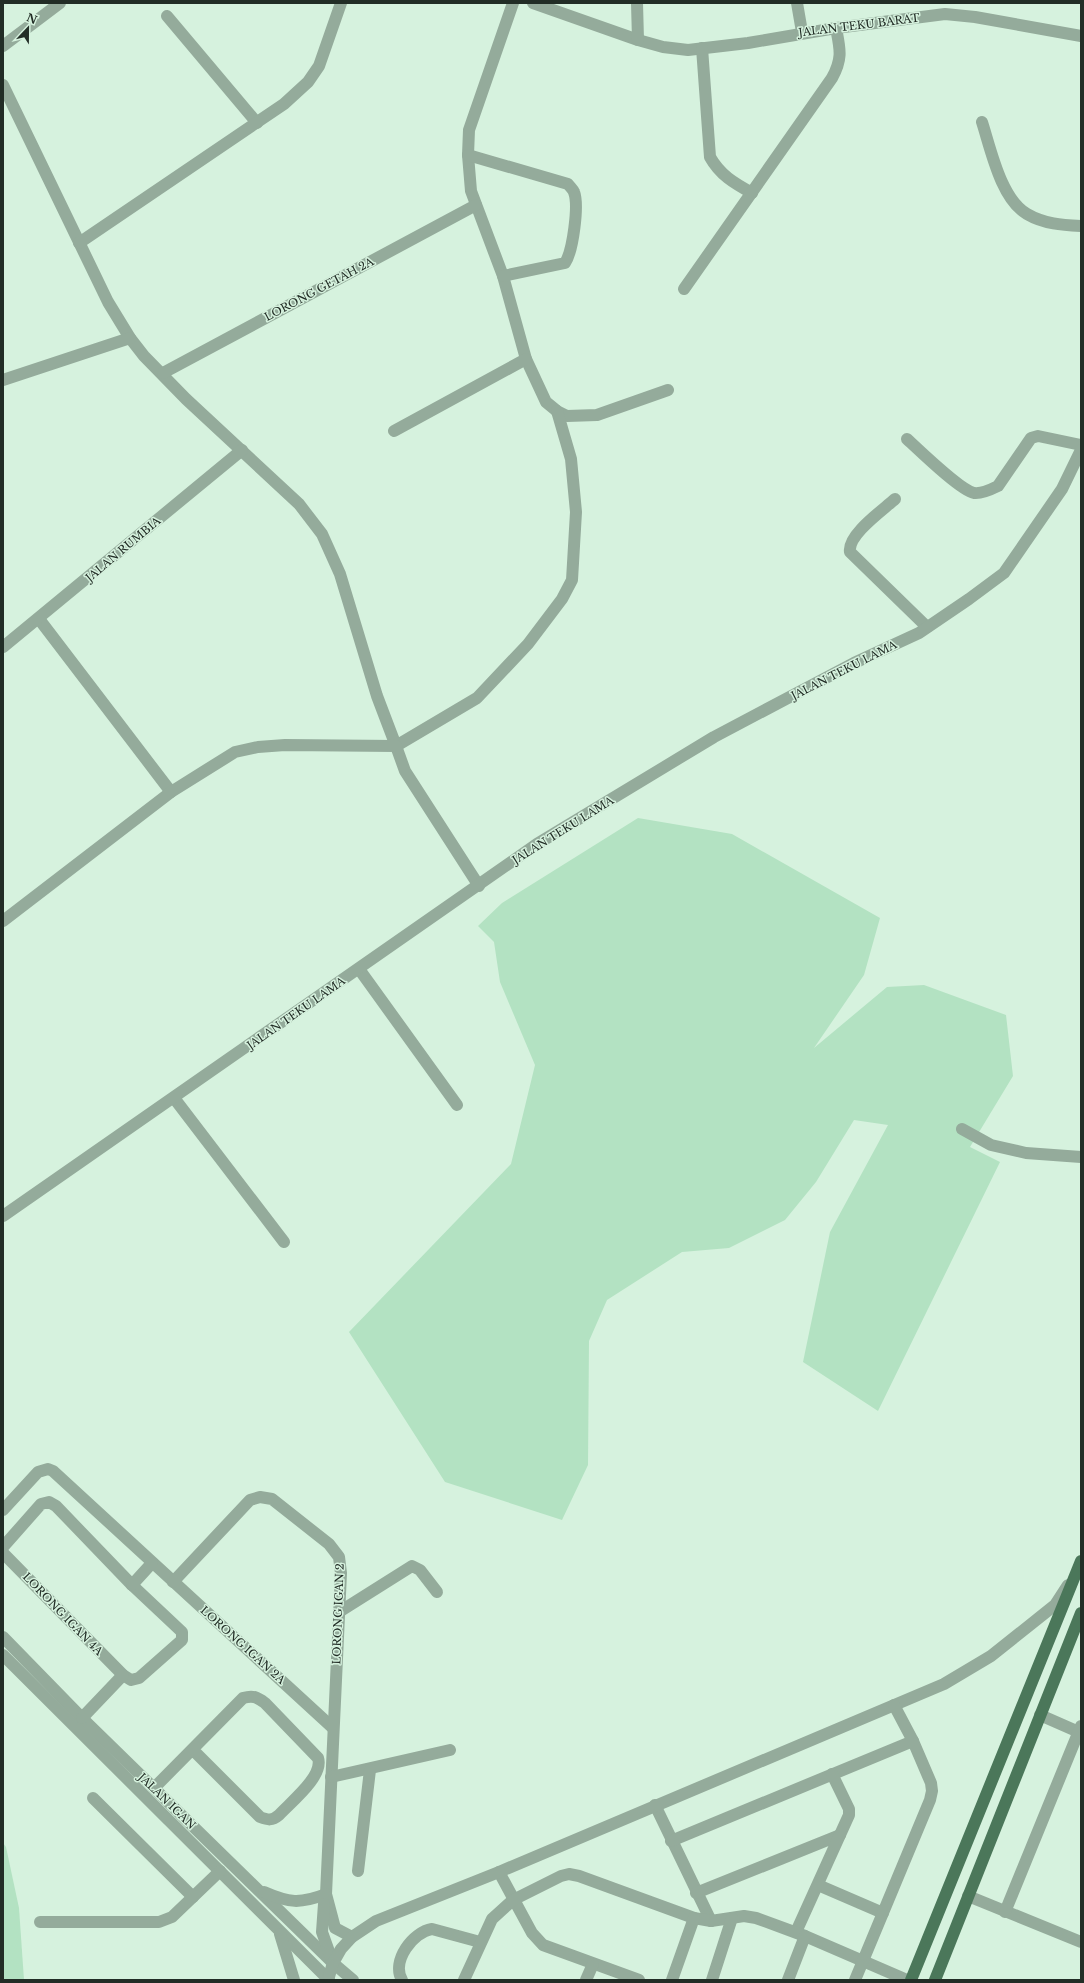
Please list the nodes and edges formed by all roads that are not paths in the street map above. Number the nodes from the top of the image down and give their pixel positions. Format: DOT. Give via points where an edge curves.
graph roads {
  1 [pos="60,3"];
  2 [pos="341,3"];
  3 [pos="513,3"];
  4 [pos="534,3"];
  5 [pos="637,3"];
  6 [pos="797,3"];
  7 [pos="946,8"];
  8 [pos="167,16"];
  9 [pos="836,28"];
  10 [pos="802,32"];
  11 [pos="1081,36"];
  12 [pos="638,40"];
  13 [pos="3,46"];
  14 [pos="702,48"];
  15 [pos="3,85"];
  16 [pos="982,122"];
  17 [pos="257,124"];
  18 [pos="468,155"];
  19 [pos="752,193"];
  20 [pos="476,205"];
  21 [pos="1081,226"];
  22 [pos="78,243"];
  23 [pos="503,276"];
  24 [pos="684,289"];
  25 [pos="130,338"];
  26 [pos="526,359"];
  27 [pos="163,373"];
  28 [pos="3,380"];
  29 [pos="668,390"];
  30 [pos="557,411"];
  31 [pos="394,431"];
  32 [pos="907,439"];
  33 [pos="1081,445"];
  34 [pos="242,450"];
  35 [pos="1081,450"];
  36 [pos="895,499"];
  37 [pos="39,619"];
  38 [pos="927,627"];
  39 [pos="3,647"];
  40 [pos="396,746"];
  41 [pos="172,792"];
  42 [pos="479,886"];
  43 [pos="3,921"];
  44 [pos="359,969"];
  45 [pos="174,1098"];
  46 [pos="456,1105"];
  47 [pos="962,1129"];
  48 [pos="1081,1157"];
  49 [pos="3,1216"];
  50 [pos="284,1242"];
  51 [pos="3,1510"];
  52 [pos="3,1547"];
  53 [pos="3,1552"];
  54 [pos="152,1562"];
  55 [pos="1080,1565"];
  56 [pos="173,1582"];
  57 [pos="132,1585"];
  58 [pos="438,1592"];
  59 [pos="339,1612"];
  60 [pos="1081,1613"];
  61 [pos="3,1637"];
  62 [pos="3,1655"];
  63 [pos="123,1674"];
  64 [pos="894,1705"];
  65 [pos="1040,1715"];
  66 [pos="82,1718"];
  67 [pos="334,1728"];
  68 [pos="1080,1730"];
  69 [pos="913,1741"];
  70 [pos="193,1750"];
  71 [pos="450,1750"];
  72 [pos="370,1770"];
  73 [pos="832,1774"];
  74 [pos="331,1777"];
  75 [pos="154,1788"];
  76 [pos="93,1798"];
  77 [pos="655,1805"];
  78 [pos="840,1835"];
  79 [pos="671,1841"];
  80 [pos="220,1871"];
  81 [pos="358,1871"];
  82 [pos="499,1872"];
  83 [pos="818,1884"];
  84 [pos="258,1890"];
  85 [pos="696,1893"];
  86 [pos="326,1894"];
  87 [pos="968,1896"];
  88 [pos="193,1897"];
  89 [pos="513,1900"];
  90 [pos="1005,1912"];
  91 [pos="883,1913"];
  92 [pos="694,1918"];
  93 [pos="732,1918"];
  94 [pos="711,1921"];
  95 [pos="40,1922"];
  96 [pos="276,1927"];
  97 [pos="800,1934"];
  98 [pos="352,1937"];
  99 [pos="480,1942"];
  100 [pos="1081,1942"];
  101 [pos="862,1960"];
  102 [pos="333,1963"];
  103 [pos="593,1964"];
  104 [pos="294,1980"];
  105 [pos="328,1980"];
  106 [pos="353,1980"];
  107 [pos="402,1980"];
  108 [pos="464,1980"];
  109 [pos="586,1980"];
  110 [pos="639,1980"];
  111 [pos="672,1980"];
  112 [pos="712,1980"];
  113 [pos="788,1980"];
  114 [pos="855,1980"];
  115 [pos="907,1980"];
  116 [pos="911,1980"];
  117 [pos="936,1980"];
  1 -- 13 [label="street"];
  2 -- 17 [label="street" via="319,66 308,82"];
  3 -- 18 [label="street" via="469,130"];
  4 -- 12 [label="street, JALAN TEKU BARAT"];
  5 -- 12 [label="street"];
  6 -- 10 [label="street"];
  7 -- 9 [label="street, JALAN TEKU BARAT"];
  7 -- 11 [label="street, JALAN TEKU BARAT" via="975,17"];
  8 -- 17 [label="street"];
  9 -- 10 [label="street, JALAN TEKU BARAT"];
  9 -- 19 [label="street" via="841,50 838,66"];
  10 -- 14 [label="street, JALAN TEKU BARAT" via="748,43"];
  12 -- 14 [label="street, JALAN TEKU BARAT" via="663,47 688,50"];
  14 -- 19 [label="street" via="710,157 728,180"];
  15 -- 22 [label="street"];
  16 -- 21 [label="street" via="1000,178 1014,203 1028,215 1042,221"];
  17 -- 22 [label="street"];
  18 -- 20 [label="street" via="471,191"];
  18 -- 23 [label="street" via="568,184 574,190 573,244 565,263"];
  19 -- 24 [label="street"];
  20 -- 23 [label="street"];
  20 -- 27 [label="street, LORONG GETAH 2A"];
  22 -- 25 [label="street" via="108,302"];
  23 -- 26 [label="street"];
  25 -- 27 [label="street" via="144,356"];
  25 -- 28 [label="street"];
  26 -- 30 [label="street" via="546,402"];
  26 -- 31 [label="street"];
  27 -- 34 [label="street" via="186,399"];
  29 -- 30 [label="street" via="597,415 567,416"];
  30 -- 40 [label="street" via="571,458 576,512 572,580 562,599 528,644 477,698"];
  32 -- 33 [label="street" via="956,482 974,493 998,486 1032,438 1038,436"];
  34 -- 37 [label="street, JALAN RUMBIA"];
  34 -- 40 [label="street" via="299,504 322,534 340,574 377,696"];
  35 -- 38 [label="street, JALAN TEKU LAMA" via="1062,489 1004,573"];
  36 -- 38 [label="street" via="855,535 849,546 850,552"];
  37 -- 39 [label="street, JALAN RUMBIA"];
  37 -- 41 [label="street"];
  38 -- 42 [label="street, JALAN TEKU LAMA" via="714,737 537,844"];
  40 -- 41 [label="street" via="285,745 246,748 211,766"];
  40 -- 42 [label="street" via="405,771"];
  41 -- 43 [label="street"];
  42 -- 44 [label="street, JALAN TEKU LAMA"];
  44 -- 45 [label="street, JALAN TEKU LAMA"];
  44 -- 46 [label="street"];
  45 -- 49 [label="street, JALAN TEKU LAMA"];
  45 -- 50 [label="street"];
  47 -- 48 [label="street" via="992,1145 1026,1153"];
  51 -- 54 [label="street, LORONG IGAN 2A" via="38,1472 48,1469 58,1475"];
  52 -- 57 [label="street" via="41,1504 49,1502 56,1506"];
  53 -- 63 [label="street, LORONG IGAN 4A"];
  54 -- 56 [label="street, LORONG IGAN 2A"];
  54 -- 57 [label="street"];
  55 -- 64 [label="street" via="1055,1605 991,1656 944,1684"];
  55 -- 116 [label="main road"];
  56 -- 59 [label="street, LORONG IGAN 2" via="250,1500 260,1497 272,1499 329,1544 339,1557"];
  56 -- 67 [label="street, LORONG IGAN 2A"];
  57 -- 63 [label="street" via="182,1632 182,1640 139,1678 131,1680"];
  58 -- 59 [label="street" via="420,1570 412,1566"];
  59 -- 67 [label="street, LORONG IGAN 2"];
  60 -- 65 [label="main road"];
  61 -- 66 [label="street, JALAN IGAN"];
  62 -- 80 [label="street, JALAN IGAN"];
  63 -- 66 [label="street"];
  64 -- 69 [label="street"];
  64 -- 77 [label="street"];
  65 -- 68 [label="street"];
  65 -- 87 [label="main road"];
  66 -- 75 [label="street, JALAN IGAN"];
  67 -- 74 [label="street, LORONG IGAN 2"];
  68 -- 90 [label="street"];
  69 -- 73 [label="street"];
  69 -- 91 [label="street" via="932,1791"];
  70 -- 70 [label="street" via="243,1698 256,1697 318,1758 319,1768 315,1777 279,1815 274,1820 268,1820 260,1817"];
  70 -- 75 [label="street"];
  71 -- 72 [label="street"];
  72 -- 74 [label="street"];
  72 -- 81 [label="street"];
  73 -- 78 [label="street" via="849,1809"];
  73 -- 79 [label="street"];
  74 -- 86 [label="street, LORONG IGAN 2"];
  75 -- 84 [label="street, JALAN IGAN"];
  76 -- 88 [label="street"];
  77 -- 79 [label="street"];
  77 -- 82 [label="street"];
  78 -- 83 [label="street"];
  78 -- 85 [label="street"];
  79 -- 85 [label="street"];
  80 -- 88 [label="street"];
  80 -- 96 [label="street, JALAN IGAN"];
  82 -- 89 [label="street"];
  82 -- 98 [label="street" via="376,1921"];
  83 -- 91 [label="street"];
  83 -- 97 [label="street"];
  84 -- 86 [label="street" via="293,1902"];
  84 -- 102 [label="street, JALAN IGAN"];
  85 -- 94 [label="street"];
  86 -- 98 [label="street" via="335,1928"];
  86 -- 102 [label="street" via="322,1932"];
  87 -- 90 [label="street"];
  87 -- 117 [label="main road"];
  88 -- 95 [label="street" via="172,1917 159,1922"];
  89 -- 92 [label="street" via="569,1874"];
  89 -- 99 [label="street" via="492,1919"];
  89 -- 103 [label="street" via="532,1933 543,1945"];
  90 -- 100 [label="street"];
  91 -- 101 [label="street"];
  92 -- 94 [label="street"];
  92 -- 111 [label="street"];
  93 -- 94 [label="street"];
  93 -- 97 [label="street" via="756,1918"];
  93 -- 112 [label="street"];
  96 -- 104 [label="street" via="283,1939"];
  96 -- 105 [label="street, JALAN IGAN"];
  97 -- 101 [label="street"];
  97 -- 113 [label="street"];
  98 -- 102 [label="street"];
  99 -- 107 [label="street" via="432,1929 427,1930 407,1945 399,1969"];
  99 -- 108 [label="street"];
  101 -- 114 [label="street"];
  101 -- 115 [label="street"];
  102 -- 105 [label="street"];
  102 -- 106 [label="street, JALAN IGAN"];
  103 -- 109 [label="street"];
  103 -- 110 [label="street"];
}
